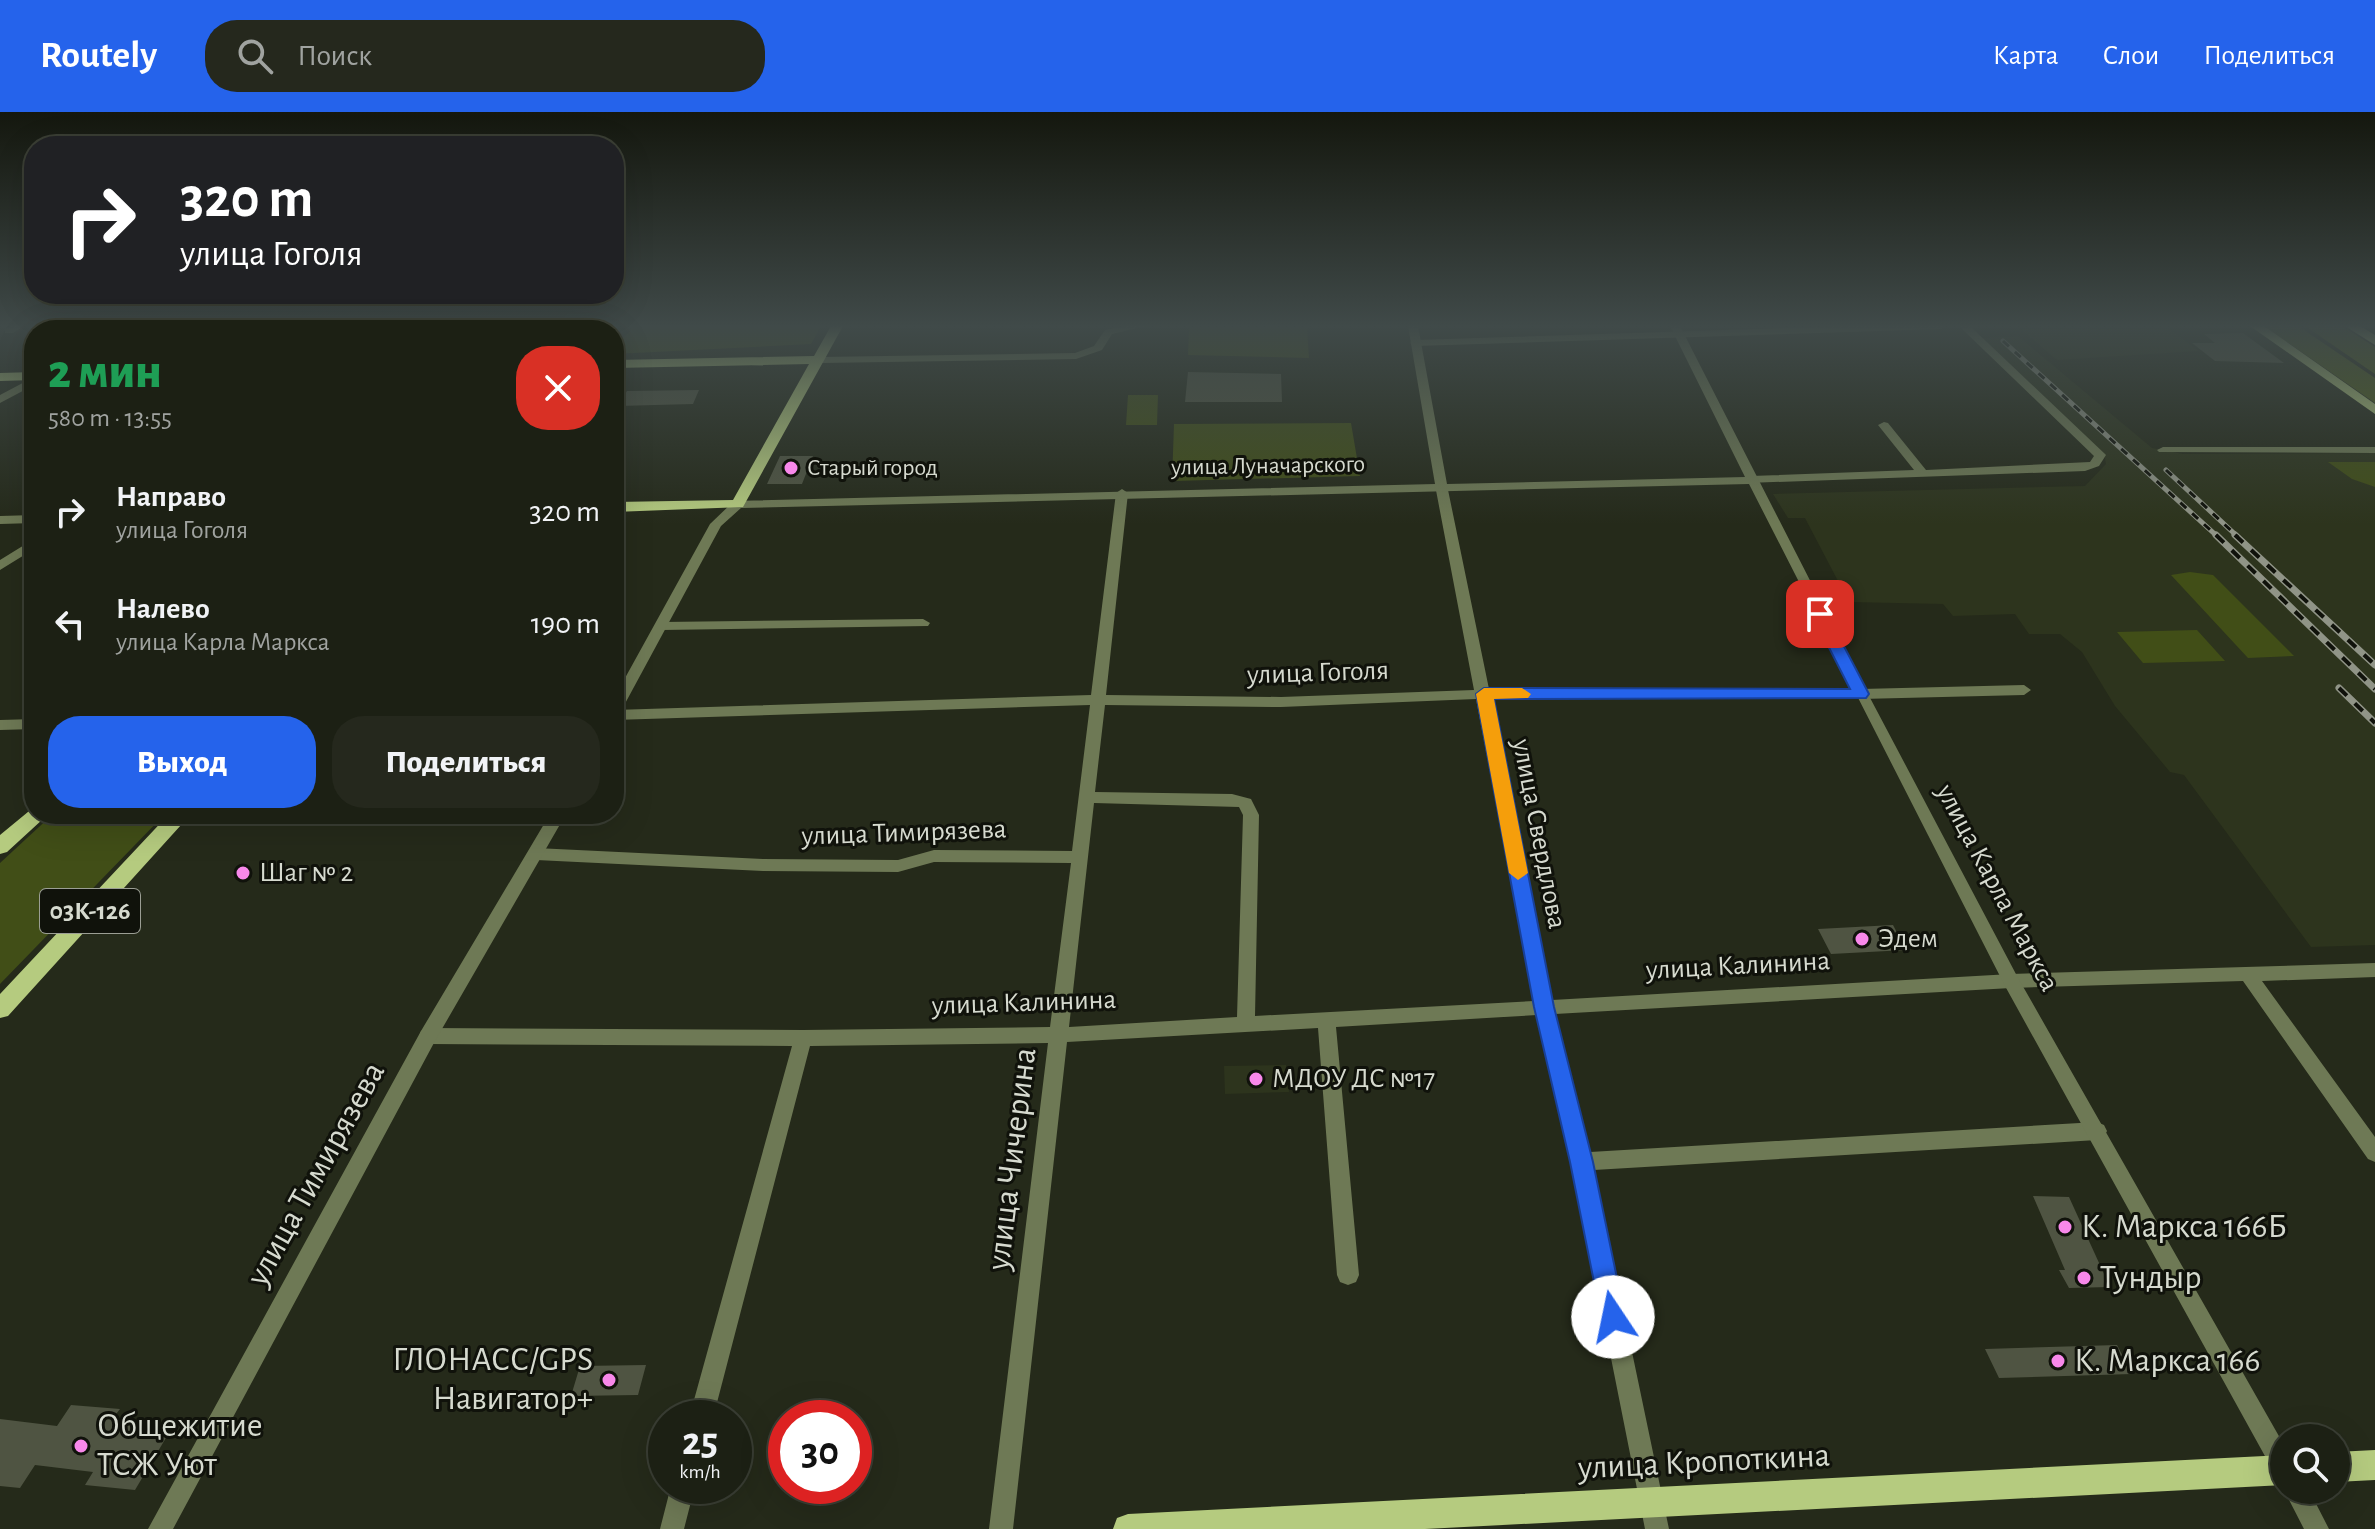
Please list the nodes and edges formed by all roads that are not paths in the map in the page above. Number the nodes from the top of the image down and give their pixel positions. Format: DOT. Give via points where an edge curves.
graph roads {
  1 [pos="802,392"];
  2 [pos="1424,392"];
  3 [pos="1708,392"];
  4 [pos="2034,392"];
  5 [pos="2350,392"];
  6 [pos="2375,410"];
  7 [pos="1884,425"];
  8 [pos="2163,450"];
  9 [pos="2375,450"];
  10 [pos="1923,474"];
  11 [pos="1751,480"];
  12 [pos="1441,485"];
  13 [pos="1122,493"];
  14 [pos="738,504"];
  15 [pos="624,507"];
  16 [pos="24,519"];
  17 [pos="0,520"];
  18 [pos="24,550"];
  19 [pos="0,566"];
  20 [pos="923,623"];
  21 [pos="662,626"];
  22 [pos="2024,690"];
  23 [pos="1484,694"];
  24 [pos="1861,694"];
  25 [pos="624,695"];
  26 [pos="1098,700"];
  27 [pos="624,713"];
  28 [pos="24,725"];
  29 [pos="3,727"];
  30 [pos="1089,797"];
  31 [pos="25,824"];
  32 [pos="172,824"];
  33 [pos="552,824"];
  34 [pos="0,847"];
  35 [pos="536,854"];
  36 [pos="1081,857"];
  37 [pos="2375,970"];
  38 [pos="2249,976"];
  39 [pos="2011,981"];
  40 [pos="1544,1007"];
  41 [pos="0,1009"];
  42 [pos="1326,1019"];
  43 [pos="1246,1023"];
  44 [pos="1059,1035"];
  45 [pos="428,1036"];
  46 [pos="803,1038"];
  47 [pos="2097,1131"];
  48 [pos="2375,1153"];
  49 [pos="1582,1162"];
  50 [pos="1348,1275"];
  51 [pos="706,1400"];
  52 [pos="2270,1444"];
  53 [pos="2375,1465"];
  54 [pos="2350,1466"];
  55 [pos="2270,1470"];
  56 [pos="678,1504"];
  57 [pos="2304,1504"];
  58 [pos="1654,1516"];
  59 [pos="160,1529"];
  60 [pos="672,1529"];
  61 [pos="1001,1529"];
  62 [pos="1128,1529"];
  63 [pos="2317,1529"];
  1 -- 14 [label="main road"];
  2 -- 12 [label="street, улица Свердлова"];
  3 -- 11 [label="street, улица Карла Маркса"];
  4 -- 10 [label="street, улица Луначарского" via="2100,455 2095,464"];
  5 -- 6 [label="main road"];
  7 -- 10 [label="street"];
  8 -- 9 [label="street"];
  10 -- 11 [label="street, улица Луначарского"];
  11 -- 12 [label="street, улица Луначарского"];
  11 -- 24 [label="street, улица Карла Маркса"];
  12 -- 13 [label="street, улица Луначарского"];
  12 -- 23 [label="street, улица Свердлова"];
  13 -- 14 [label="street, улица Луначарского"];
  13 -- 26 [label="street, улица Чичерина"];
  14 -- 15 [label="main road, улица Луначарского"];
  14 -- 21 [label="street" via="716,524"];
  16 -- 17 [label="street"];
  18 -- 19 [label="street"];
  20 -- 21 [label="street"];
  21 -- 25 [label="street"];
  22 -- 24 [label="street, улица Гоголя"];
  23 -- 24 [label="street, улица Гоголя"];
  23 -- 26 [label="street, улица Гоголя" via="1281,702"];
  23 -- 40 [label="street, улица Свердлова"];
  24 -- 39 [label="street, улица Карла Маркса"];
  26 -- 27 [label="street, улица Гоголя"];
  26 -- 30 [label="street, улица Чичерина"];
  28 -- 29 [label="street"];
  30 -- 36 [label="street, улица Чичерина"];
  30 -- 43 [label="street" via="1245,803 1251,815"];
  31 -- 34 [label="main road"];
  32 -- 41 [label="main road, 03К-126"];
  33 -- 35 [label="street, улица Тимирязева"];
  35 -- 36 [label="street, улица Тимирязева" via="793,866 898,866 934,856"];
  35 -- 45 [label="street, улица Тимирязева"];
  36 -- 44 [label="street, улица Чичерина"];
  37 -- 38 [label="street, улица Калинина"];
  38 -- 39 [label="street, улица Калинина"];
  38 -- 48 [label="street"];
  39 -- 40 [label="street, улица Калинина"];
  39 -- 47 [label="street, улица Карла Маркса"];
  40 -- 42 [label="street, улица Калинина"];
  40 -- 49 [label="street, улица Свердлова"];
  42 -- 43 [label="street, улица Калинина"];
  42 -- 50 [label="street"];
  43 -- 44 [label="street, улица Калинина"];
  44 -- 46 [label="street, улица Калинина"];
  44 -- 61 [label="street, улица Чичерина"];
  45 -- 46 [label="street, улица Калинина"];
  45 -- 59 [label="street, улица Тимирязева"];
  46 -- 51 [label="street"];
  47 -- 49 [label="street"];
  47 -- 52 [label="street, улица Карла Маркса"];
  49 -- 58 [label="street, улица Свердлова"];
  53 -- 54 [label="main road"];
  55 -- 58 [label="main road, улица Кропоткина"];
  56 -- 60 [label="street"];
  57 -- 63 [label="street"];
  58 -- 62 [label="main road, улица Кропоткина"];
}
